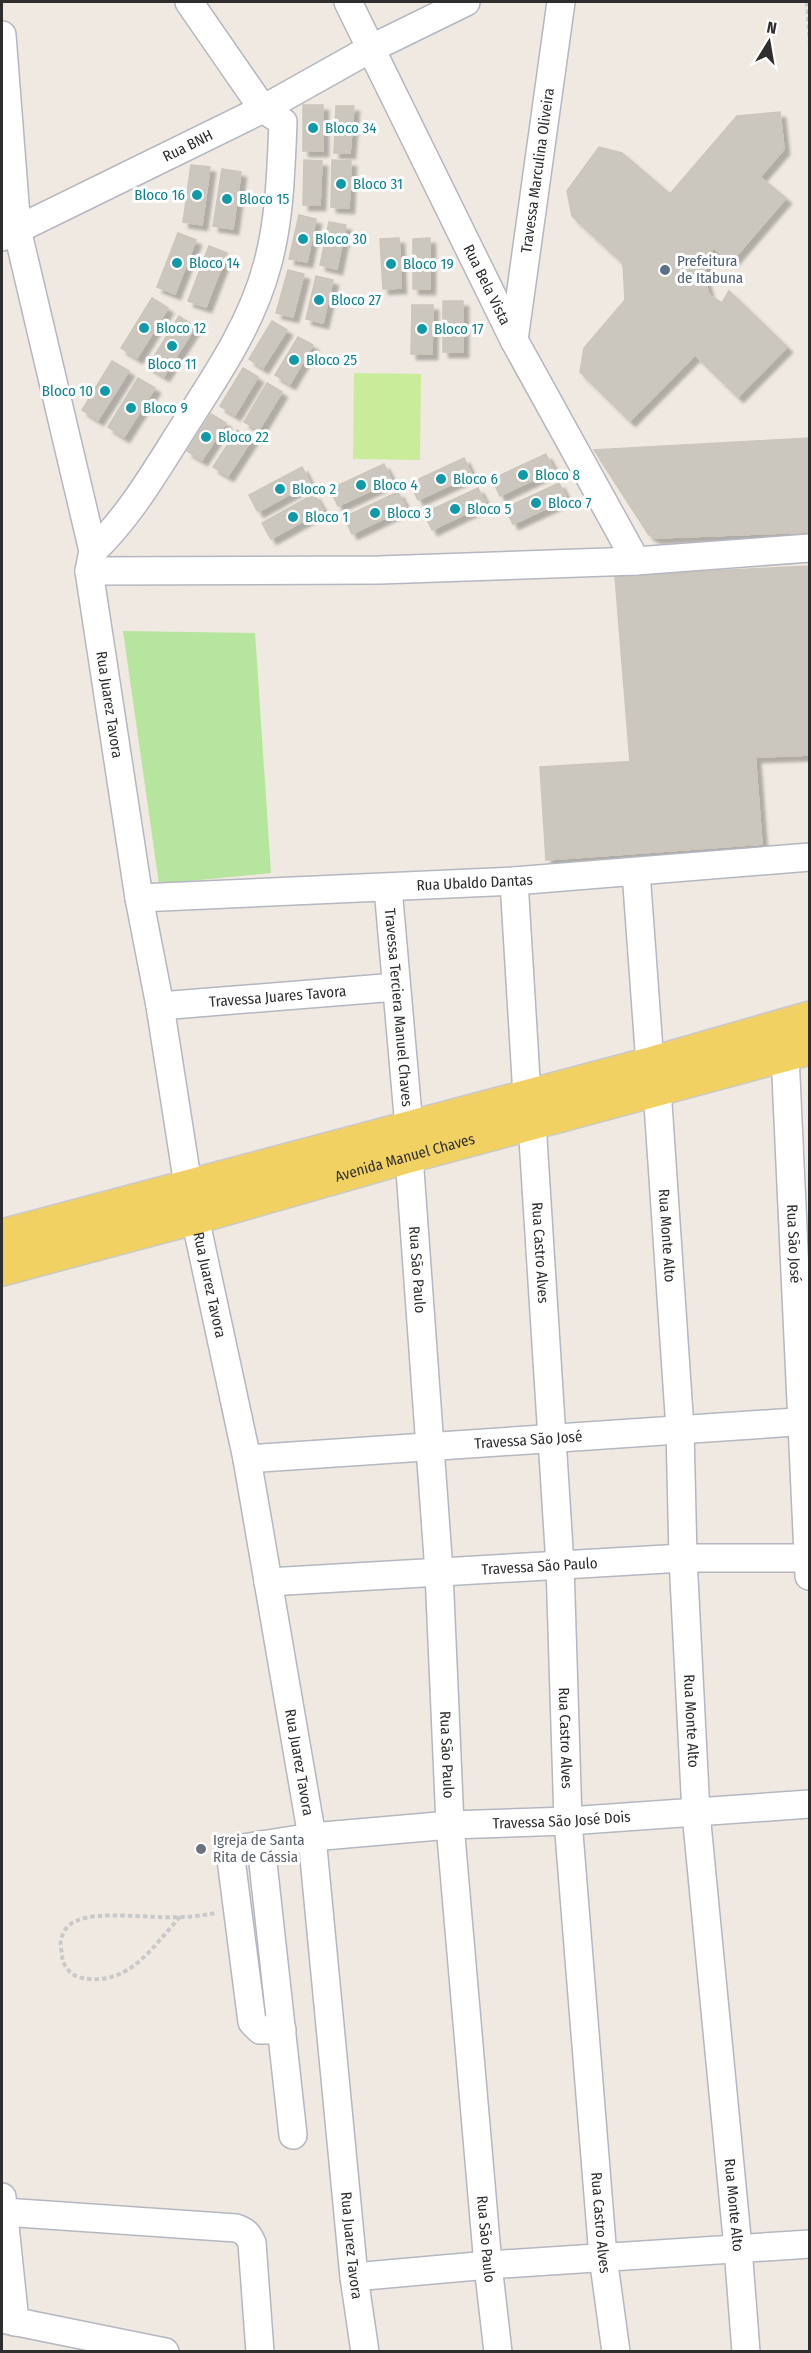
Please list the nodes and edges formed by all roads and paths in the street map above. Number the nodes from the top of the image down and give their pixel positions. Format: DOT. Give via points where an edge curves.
graph roads {
  1 [pos="189,2"];
  2 [pos="348,2"];
  3 [pos="466,2"];
  4 [pos="561,2"];
  5 [pos="807,2"];
  6 [pos="2,35"];
  7 [pos="810,44"];
  8 [pos="370,49"];
  9 [pos="263,109"];
  10 [pos="9,233"];
  11 [pos="514,340"];
  12 [pos="810,548"];
  13 [pos="91,561"];
  14 [pos="636,561"];
  15 [pos="810,857"];
  16 [pos="636,872"];
  17 [pos="514,881"];
  18 [pos="388,888"];
  19 [pos="139,898"];
  20 [pos="396,987"];
  21 [pos="160,1006"];
  22 [pos="810,1018"];
  23 [pos="797,1052"];
  24 [pos="654,1076"];
  25 [pos="530,1110"];
  26 [pos="409,1142"];
  27 [pos="188,1185"];
  28 [pos="196,1217"];
  29 [pos="2,1236"];
  30 [pos="2,1269"];
  31 [pos="806,1421"];
  32 [pos="680,1429"];
  33 [pos="553,1440"];
  34 [pos="429,1448"];
  35 [pos="247,1459"];
  36 [pos="683,1558"];
  37 [pos="560,1565"];
  38 [pos="809,1565"];
  39 [pos="439,1572"];
  40 [pos="268,1582"];
  41 [pos="810,1804"];
  42 [pos="696,1813"];
  43 [pos="568,1821"];
  44 [pos="450,1825"];
  45 [pos="312,1837"];
  46 [pos="261,1845"];
  47 [pos="238,1911"];
  48 [pos="180,1917"];
  49 [pos="282,2030"];
  50 [pos="293,2135"];
  51 [pos="3,2205"];
  52 [pos="810,2244"];
  53 [pos="738,2248"];
  54 [pos="603,2258"];
  55 [pos="488,2265"];
  56 [pos="354,2277"];
  57 [pos="8,2320"];
  58 [pos="165,2352"];
  59 [pos="260,2352"];
  60 [pos="365,2352"];
  61 [pos="498,2352"];
  62 [pos="616,2352"];
  63 [pos="746,2352"];
  1 -- 9 [label="street"];
  2 -- 8 [label="street, Rua Bela Vista"];
  3 -- 8 [label="street, Rua BNH"];
  4 -- 11 [label="street, Travessa Marculina Oliveira"];
  5 -- 7 [label="path"];
  6 -- 10 [label="street, Rua Juarez Tavora"];
  8 -- 9 [label="street, Rua BNH"];
  8 -- 11 [label="street, Rua Bela Vista"];
  9 -- 10 [label="street, Rua BNH"];
  9 -- 13 [label="street" via="283,122 274,230 268,266 257,297 223,366"];
  10 -- 13 [label="street, Rua Juarez Tavora"];
  11 -- 14 [label="street, Rua Bela Vista"];
  12 -- 14 [label="street"];
  13 -- 14 [label="street" via="379,570"];
  13 -- 19 [label="street, Rua Juarez Tavora"];
  15 -- 16 [label="street, Rua Ubaldo Dantas"];
  16 -- 17 [label="street, Rua Ubaldo Dantas"];
  16 -- 24 [label="street, Rua Monte Alto"];
  17 -- 18 [label="street, Rua Ubaldo Dantas"];
  17 -- 25 [label="street, Rua Castro Alves"];
  18 -- 19 [label="street, Rua Ubaldo Dantas"];
  18 -- 20 [label="street, Travessa Terciera Manuel Chaves"];
  19 -- 21 [label="street, Rua Juarez Tavora"];
  20 -- 21 [label="street, Travessa Juares Tavora"];
  20 -- 26 [label="street, Travessa Terciera Manuel Chaves"];
  21 -- 27 [label="street, Rua Juarez Tavora"];
  22 -- 24 [label="main road, Avenida Manuel Chaves"];
  23 -- 24 [label="main road, Avenida Manuel Chaves"];
  23 -- 31 [label="street, Rua São José"];
  24 -- 25 [label="main road, Avenida Manuel Chaves"];
  24 -- 32 [label="street, Rua Monte Alto"];
  25 -- 26 [label="main road, Avenida Manuel Chaves"];
  25 -- 33 [label="street, Rua Castro Alves"];
  26 -- 27 [label="main road, Avenida Manuel Chaves"];
  26 -- 28 [label="main road, Avenida Manuel Chaves"];
  26 -- 34 [label="street, Rua São Paulo"];
  27 -- 28 [label="street, Rua Juarez Tavora"];
  27 -- 29 [label="main road, Avenida Manuel Chaves"];
  28 -- 30 [label="main road, Avenida Manuel Chaves"];
  28 -- 35 [label="street, Rua Juarez Tavora"];
  31 -- 32 [label="street, Travessa São José"];
  31 -- 38 [label="street, Rua São José"];
  32 -- 33 [label="street, Travessa São José"];
  32 -- 36 [label="street, Rua Monte Alto"];
  33 -- 34 [label="street, Travessa São José"];
  33 -- 37 [label="street, Rua Castro Alves"];
  34 -- 35 [label="street, Travessa São José"];
  34 -- 39 [label="street, Rua São Paulo"];
  35 -- 40 [label="street, Rua Juarez Tavora"];
  36 -- 37 [label="street, Travessa São Paulo"];
  36 -- 38 [label="street, Travessa São Paulo"];
  36 -- 42 [label="street, Rua Monte Alto"];
  37 -- 39 [label="street, Travessa São Paulo"];
  37 -- 43 [label="street, Rua Castro Alves"];
  39 -- 40 [label="street, Travessa São Paulo"];
  39 -- 44 [label="street, Rua São Paulo"];
  40 -- 45 [label="street, Rua Juarez Tavora"];
  41 -- 42 [label="street, Travessa São José Dois"];
  42 -- 43 [label="street, Travessa São José Dois"];
  42 -- 53 [label="street, Rua Monte Alto"];
  43 -- 44 [label="street, Travessa São José Dois"];
  43 -- 54 [label="street, Rua Castro Alves"];
  44 -- 45 [label="street, Travessa São José Dois"];
  44 -- 55 [label="street, Rua São Paulo"];
  45 -- 46 [label="street, Travessa São José Dois"];
  45 -- 56 [label="street, Rua Juarez Tavora"];
  46 -- 47 [label="street, Travessa São José Dois" via="236,1849 231,1859"];
  46 -- 49 [label="street"];
  47 -- 48 [label="path"];
  47 -- 49 [label="street" via="252,2022 260,2030"];
  48 -- 48 [label="path" via="89,1917 74,1922 60,1942 63,1964 71,1974 83,1979 118,1977 131,1969"];
  49 -- 50 [label="street"];
  51 -- 57 [label="street"];
  51 -- 59 [label="street" via="244,2231 252,2242"];
  52 -- 53 [label="street"];
  53 -- 54 [label="street"];
  53 -- 63 [label="street, Rua Monte Alto"];
  54 -- 55 [label="street"];
  54 -- 62 [label="street, Rua Castro Alves"];
  55 -- 56 [label="street"];
  55 -- 61 [label="street, Rua São Paulo"];
  56 -- 60 [label="street, Rua Juarez Tavora"];
  57 -- 58 [label="street"];
}
